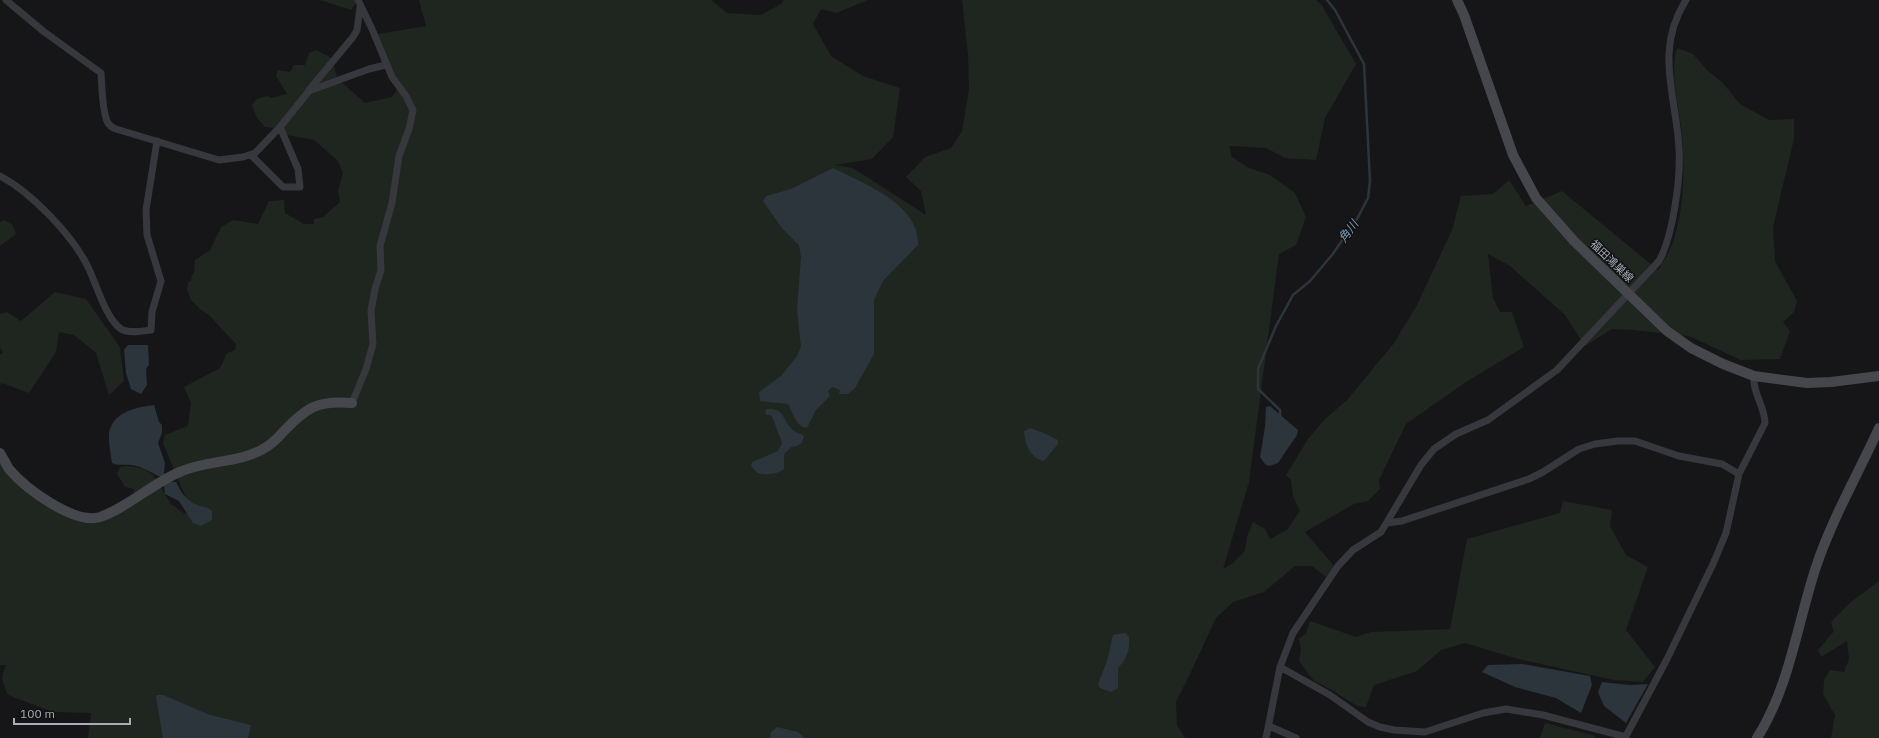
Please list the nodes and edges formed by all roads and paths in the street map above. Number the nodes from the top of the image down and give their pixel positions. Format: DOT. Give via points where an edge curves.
graph roads {
  1 [pos="6,0"];
  2 [pos="358,0"];
  3 [pos="1456,0"];
  4 [pos="1686,0"];
  5 [pos="360,8"];
  6 [pos="386,65"];
  7 [pos="309,91"];
  8 [pos="280,127"];
  9 [pos="157,141"];
  10 [pos="251,155"];
  11 [pos="0,176"];
  12 [pos="1628,293"];
  13 [pos="1754,376"];
  14 [pos="1879,376"];
  15 [pos="352,403"];
  16 [pos="1879,428"];
  17 [pos="0,453"];
  18 [pos="1739,474"];
  19 [pos="1387,523"];
  20 [pos="1280,667"];
  21 [pos="1269,726"];
  22 [pos="1626,737"];
  23 [pos="1266,738"];
  24 [pos="1296,738"];
  25 [pos="1757,738"];
  1 -- 9 [label="street" via="43,31 101,72 106,114 111,126"];
  2 -- 5 [label="street"];
  3 -- 12 [label="street, 福田鴻巣線" via="1464,15 1513,154 1528,185 1536,198 1574,241"];
  4 -- 12 [label="street" via="1673,26 1669,49 1680,176 1668,241 1659,261"];
  5 -- 6 [label="street"];
  5 -- 7 [label="street" via="357,30 353,37"];
  6 -- 7 [label="street"];
  6 -- 15 [label="street" via="413,110 412,120 399,156 380,246 381,270 371,311 371,350"];
  7 -- 8 [label="street"];
  8 -- 10 [label="street"];
  8 -- 10 [label="street" via="298,170 300,187 283,187"];
  9 -- 10 [label="street" via="219,160"];
  9 -- 11 [label="street" via="146,210 147,235 161,281 152,312 151,330 122,330 113,322 86,264 55,220"];
  12 -- 13 [label="street, 福田鴻巣線" via="1667,331 1691,348"];
  12 -- 19 [label="street" via="1557,370 1488,420 1456,434 1434,449 1421,465"];
  13 -- 14 [label="street, 福田鴻巣線" via="1807,383"];
  13 -- 18 [label="street" via="1753,382 1765,416 1765,424"];
  15 -- 17 [label="street" via="316,405 299,415 264,449 247,456 181,471 98,517 84,518 57,506 25,485 9,468"];
  16 -- 25 [label="street" via="1816,566 1785,677 1769,719"];
  18 -- 19 [label="street" via="1722,464 1679,456 1635,441 1595,444 1579,449 1529,479 1415,517"];
  18 -- 22 [label="street" via="1726,533 1713,564"];
  19 -- 20 [label="street" via="1375,537 1353,550 1338,566 1293,633"];
  20 -- 21 [label="street"];
  20 -- 22 [label="street" via="1330,695 1380,728 1425,732 1483,713 1506,709 1543,715"];
  21 -- 23 [label="street"];
  21 -- 24 [label="street"];
}
